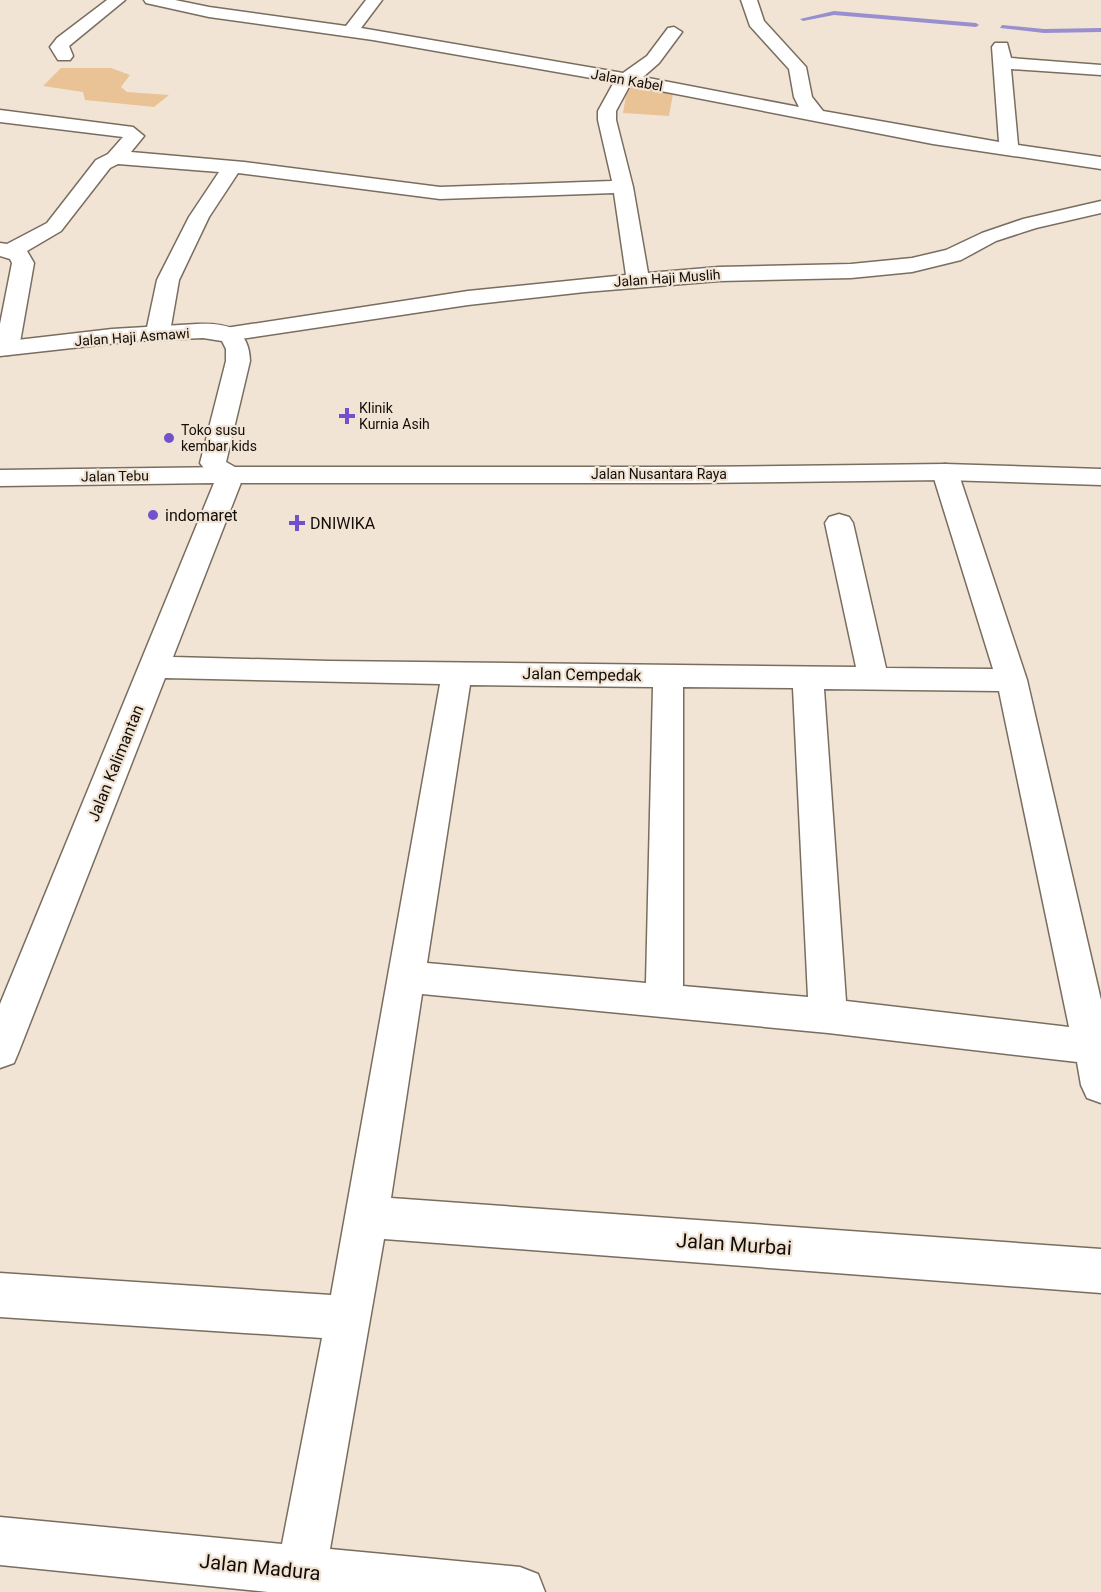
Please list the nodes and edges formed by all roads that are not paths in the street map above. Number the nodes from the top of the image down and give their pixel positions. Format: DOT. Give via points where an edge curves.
graph roads {
  1 [pos="117,0"];
  2 [pos="152,0"];
  3 [pos="374,0"];
  4 [pos="749,0"];
  5 [pos="209,5"];
  6 [pos="350,32"];
  7 [pos="674,32"];
  8 [pos="64,56"];
  9 [pos="1101,70"];
  10 [pos="625,79"];
  11 [pos="816,115"];
  12 [pos="0,116"];
  13 [pos="1009,151"];
  14 [pos="115,158"];
  15 [pos="1101,163"];
  16 [pos="232,167"];
  17 [pos="623,187"];
  18 [pos="1101,207"];
  19 [pos="6,250"];
  20 [pos="638,280"];
  21 [pos="158,332"];
  22 [pos="226,334"];
  23 [pos="4,348"];
  24 [pos="225,472"];
  25 [pos="945,472"];
  26 [pos="1101,477"];
  27 [pos="0,478"];
  28 [pos="839,523"];
  29 [pos="153,667"];
  30 [pos="457,672"];
  31 [pos="668,675"];
  32 [pos="808,677"];
  33 [pos="873,677"];
  34 [pos="1012,681"];
  35 [pos="408,977"];
  36 [pos="664,1001"];
  37 [pos="828,1016"];
  38 [pos="1097,1048"];
  39 [pos="0,1051"];
  40 [pos="1101,1085"];
  41 [pos="367,1217"];
  42 [pos="1101,1271"];
  43 [pos="0,1295"];
  44 [pos="347,1318"];
  45 [pos="0,1541"];
  46 [pos="299,1582"];
  47 [pos="520,1592"];
  1 -- 8 [label="street" via="63,42 59,47"];
  2 -- 5 [label="street, Jalan Kabel"];
  3 -- 6 [label="street"];
  4 -- 11 [label="street" via="756,22 801,73 802,99"];
  5 -- 6 [label="street, Jalan Kabel"];
  6 -- 10 [label="street, Jalan Kabel"];
  7 -- 10 [label="street" via="646,68"];
  9 -- 13 [label="street" via="1002,55"];
  10 -- 11 [label="street, Jalan Kabel"];
  10 -- 17 [label="street" via="607,111 608,131"];
  11 -- 13 [label="street, Jalan Kabel"];
  12 -- 14 [label="street" via="134,134"];
  13 -- 15 [label="street, Jalan Kabel"];
  14 -- 16 [label="street"];
  14 -- 19 [label="street" via="104,164 54,227"];
  16 -- 17 [label="street" via="440,193"];
  16 -- 21 [label="street" via="199,217 168,280"];
  17 -- 20 [label="street"];
  18 -- 20 [label="street, Jalan Haji Muslih" via="1030,223 953,255 912,265"];
  19 -- 23 [label="street" via="19,255 22,263"];
  20 -- 22 [label="street, Jalan Haji Muslih" via="468,298"];
  21 -- 22 [label="street, Jalan Haji Asmawi"];
  21 -- 23 [label="street, Jalan Haji Asmawi"];
  22 -- 24 [label="street" via="235,340 238,355 213,463"];
  24 -- 25 [label="street, Jalan Nusantara Raya"];
  24 -- 27 [label="street, Jalan Tebu"];
  24 -- 29 [label="street, Jalan Kalimantan"];
  25 -- 26 [label="street, Jalan Nusantara Raya"];
  25 -- 34 [label="street"];
  28 -- 33 [label="street"];
  29 -- 30 [label="street, Jalan Cempedak"];
  29 -- 39 [label="street, Jalan Kalimantan"];
  30 -- 31 [label="street, Jalan Cempedak"];
  30 -- 35 [label="street"];
  31 -- 32 [label="street, Jalan Cempedak"];
  31 -- 36 [label="street"];
  32 -- 33 [label="street, Jalan Cempedak"];
  32 -- 37 [label="street"];
  33 -- 34 [label="street, Jalan Cempedak"];
  34 -- 38 [label="street"];
  35 -- 36 [label="street"];
  35 -- 41 [label="street"];
  36 -- 37 [label="street"];
  37 -- 38 [label="street"];
  38 -- 40 [label="street"];
  41 -- 42 [label="street, Jalan Murbai"];
  41 -- 44 [label="street"];
  43 -- 44 [label="street"];
  44 -- 46 [label="street"];
  45 -- 46 [label="street, Jalan Madura"];
  46 -- 47 [label="street, Jalan Madura"];
}
